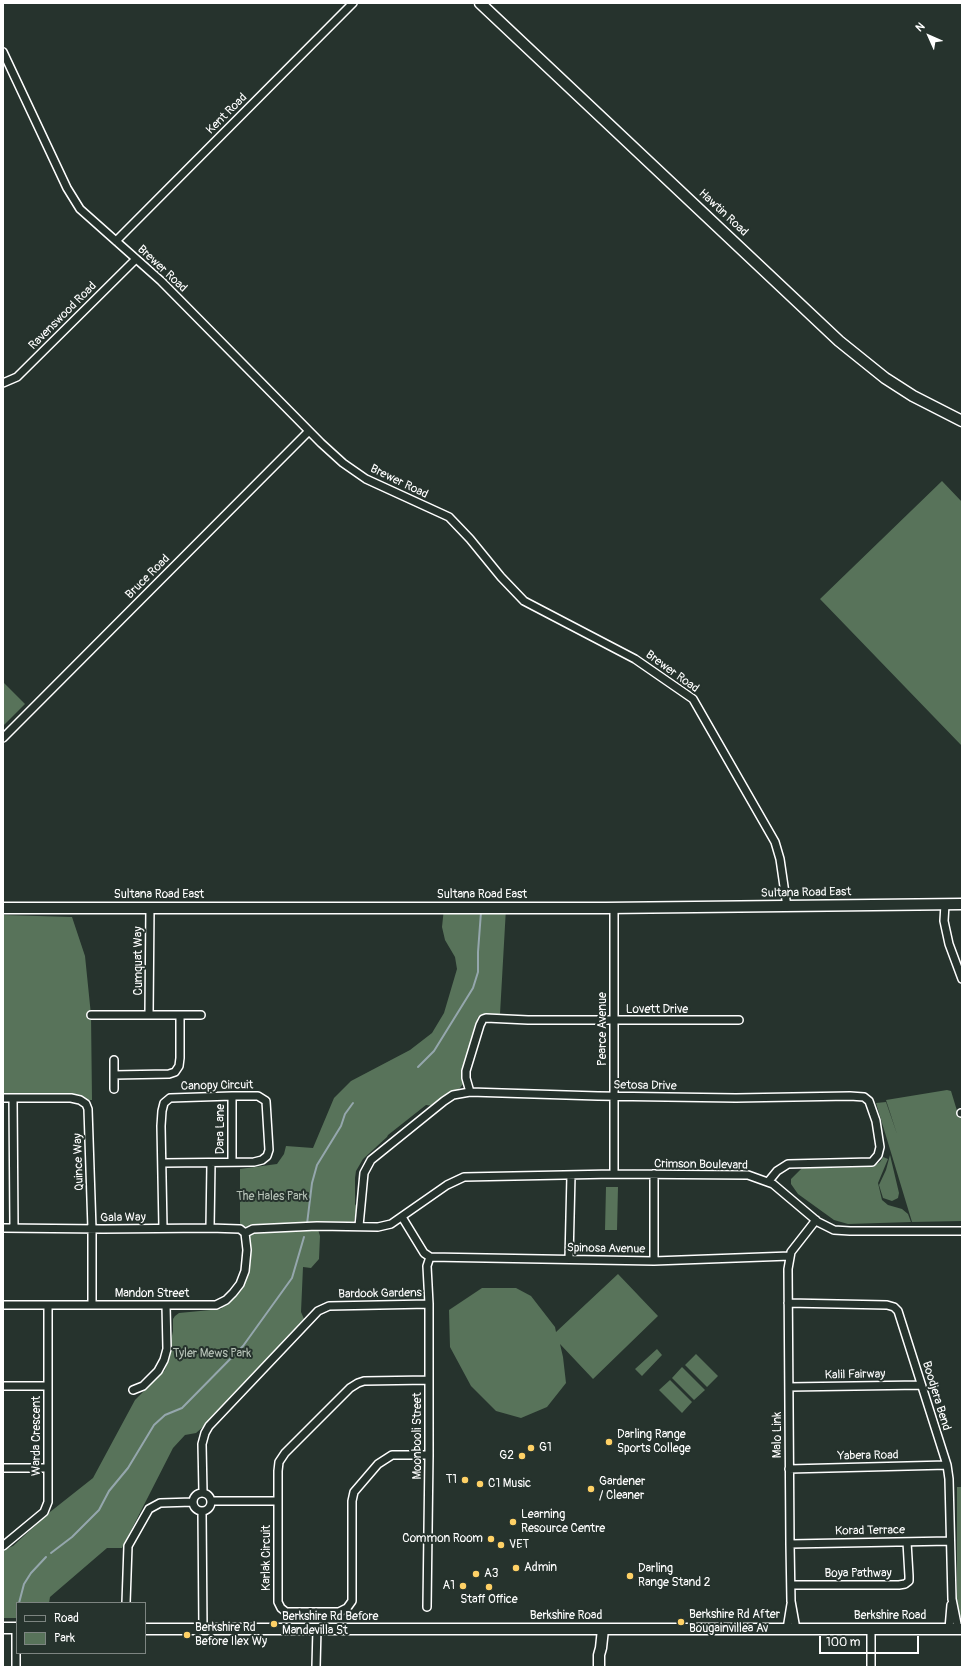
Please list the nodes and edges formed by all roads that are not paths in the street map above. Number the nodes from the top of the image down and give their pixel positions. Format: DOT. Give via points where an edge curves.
graph roads {
  1 [pos="353,3"];
  2 [pos="480,3"];
  3 [pos="3,52"];
  4 [pos="116,241"];
  5 [pos="136,259"];
  6 [pos="3,384"];
  7 [pos="962,421"];
  8 [pos="309,431"];
  9 [pos="3,738"];
  10 [pos="945,904"];
  11 [pos="962,904"];
  12 [pos="150,907"];
  13 [pos="787,907"];
  14 [pos="3,908"];
  15 [pos="614,908"];
  16 [pos="962,979"];
  17 [pos="149,1014"];
  18 [pos="180,1015"];
  19 [pos="201,1015"];
  20 [pos="91,1016"];
  21 [pos="739,1020"];
  22 [pos="615,1021"];
  23 [pos="114,1060"];
  24 [pos="114,1075"];
  25 [pos="114,1089"];
  26 [pos="470,1092"];
  27 [pos="232,1096"];
  28 [pos="613,1096"];
  29 [pos="3,1098"];
  30 [pos="13,1098"];
  31 [pos="232,1162"];
  32 [pos="163,1163"];
  33 [pos="211,1163"];
  34 [pos="614,1174"];
  35 [pos="654,1174"];
  36 [pos="571,1175"];
  37 [pos="770,1183"];
  38 [pos="402,1217"];
  39 [pos="817,1221"];
  40 [pos="359,1226"];
  41 [pos="3,1228"];
  42 [pos="14,1228"];
  43 [pos="163,1228"];
  44 [pos="210,1228"];
  45 [pos="92,1229"];
  46 [pos="244,1231"];
  47 [pos="962,1231"];
  48 [pos="790,1256"];
  49 [pos="430,1257"];
  50 [pos="569,1260"];
  51 [pos="654,1261"];
  52 [pos="788,1303"];
  53 [pos="429,1304"];
  54 [pos="3,1305"];
  55 [pos="48,1305"];
  56 [pos="92,1305"];
  57 [pos="166,1305"];
  58 [pos="429,1380"];
  59 [pos="3,1386"];
  60 [pos="48,1386"];
  61 [pos="922,1386"];
  62 [pos="789,1387"];
  63 [pos="133,1390"];
  64 [pos="429,1455"];
  65 [pos="947,1465"];
  66 [pos="3,1468"];
  67 [pos="48,1468"];
  68 [pos="789,1469"];
  69 [pos="203,1492"];
  70 [pos="212,1501"];
  71 [pos="278,1501"];
  72 [pos="193,1502"];
  73 [pos="202,1511"];
  74 [pos="950,1541"];
  75 [pos="907,1542"];
  76 [pos="790,1544"];
  77 [pos="3,1546"];
  78 [pos="792,1585"];
  79 [pos="126,1602"];
  80 [pos="427,1607"];
  81 [pos="3,1628"];
  82 [pos="16,1628"];
  83 [pos="317,1628"];
  84 [pos="871,1628"];
  85 [pos="146,1629"];
  86 [pos="203,1629"];
  87 [pos="599,1629"];
  88 [pos="791,1629"];
  89 [pos="956,1629"];
  90 [pos="16,1667"];
  91 [pos="316,1667"];
  92 [pos="599,1667"];
  93 [pos="871,1667"];
  1 -- 4 [label="street, Kent Road"];
  2 -- 7 [label="main road, Hawtin Road" via="839,341 885,378 913,396"];
  3 -- 4 [label="street, Brewer Road" via="67,188 80,209"];
  4 -- 5 [label="street, Brewer Road"];
  5 -- 6 [label="street, Ravenswood Road" via="17,377"];
  5 -- 8 [label="street, Brewer Road" via="161,281"];
  8 -- 9 [label="street, Bruce Road"];
  8 -- 13 [label="street, Brewer Road" via="343,463 366,479 449,517 524,601 635,659 693,699 775,842"];
  10 -- 11 [label="main road, Sultana Road East"];
  10 -- 13 [label="main road, Sultana Road East"];
  10 -- 16 [label="street" via="944,921 949,944"];
  12 -- 14 [label="main road, Sultana Road East"];
  12 -- 15 [label="main road, Sultana Road East"];
  12 -- 17 [label="street, Cumquat Way"];
  13 -- 15 [label="main road, Sultana Road East"];
  15 -- 22 [label="street, Pearce Avenue"];
  17 -- 18 [label="street"];
  17 -- 20 [label="street"];
  18 -- 19 [label="street"];
  18 -- 24 [label="street" via="180,1058 179,1066 174,1072"];
  21 -- 22 [label="street, Lovett Drive"];
  22 -- 26 [label="street, Lovett Drive" via="483,1019 466,1071"];
  22 -- 28 [label="street, Pearce Avenue"];
  23 -- 24 [label="street"];
  24 -- 25 [label="street"];
  26 -- 28 [label="street, Setosa Drive"];
  26 -- 40 [label="street, Setosa Drive" via="444,1101 370,1160 364,1173"];
  27 -- 31 [label="street, Dara Lane"];
  27 -- 31 [label="street, Canopy Circuit" via="258,1096 266,1101 270,1140 267,1156 262,1160"];
  27 -- 32 [label="street, Canopy Circuit" via="167,1099 162,1105"];
  28 -- 34 [label="street, Pearce Avenue"];
  28 -- 37 [label="street, Setosa Drive" via="850,1096 864,1097 869,1102 876,1121 880,1148 872,1162 797,1163 783,1169"];
  29 -- 30 [label="street, Quince Way"];
  30 -- 42 [label="street"];
  30 -- 45 [label="street, Quince Way" via="72,1098 86,1104"];
  31 -- 33 [label="street, Canopy Circuit"];
  32 -- 33 [label="street, Canopy Circuit"];
  32 -- 43 [label="street, Canopy Circuit"];
  33 -- 44 [label="street"];
  34 -- 35 [label="street, Crimson Boulevard"];
  34 -- 36 [label="street, Crimson Boulevard"];
  35 -- 37 [label="street, Crimson Boulevard" via="748,1175"];
  35 -- 51 [label="street"];
  36 -- 38 [label="street, Crimson Boulevard" via="475,1176 455,1180"];
  36 -- 50 [label="street"];
  37 -- 39 [label="street, Crimson Boulevard"];
  38 -- 40 [label="street" via="384,1226"];
  38 -- 49 [label="street" via="424,1253"];
  39 -- 47 [label="street, Crimson Boulevard" via="834,1230 842,1231"];
  39 -- 48 [label="street"];
  40 -- 46 [label="street, Gala Way"];
  41 -- 42 [label="street, Gala Way"];
  42 -- 45 [label="street, Gala Way"];
  43 -- 44 [label="street, Gala Way"];
  43 -- 45 [label="street, Gala Way"];
  44 -- 46 [label="street, Gala Way"];
  45 -- 56 [label="street, Quince Way"];
  46 -- 57 [label="street, Mandon Street" via="247,1250 245,1271 240,1284 226,1300 216,1305"];
  48 -- 51 [label="street, Spinosa Avenue"];
  48 -- 52 [label="street, Malo Link"];
  49 -- 50 [label="street, Spinosa Avenue"];
  49 -- 53 [label="street, Moonbooli Street" via="427,1266"];
  50 -- 51 [label="street, Spinosa Avenue"];
  52 -- 61 [label="street, Boodjera Bend" via="894,1307 898,1311"];
  52 -- 62 [label="street, Malo Link"];
  53 -- 58 [label="street, Moonbooli Street"];
  53 -- 69 [label="street, Bardook Gardens" via="329,1306 313,1315 209,1426 202,1444"];
  54 -- 55 [label="street, Mandon Street"];
  55 -- 56 [label="street, Mandon Street"];
  55 -- 60 [label="street, Warda Crescent"];
  56 -- 57 [label="street, Mandon Street"];
  57 -- 63 [label="street" via="167,1349 164,1360 158,1371 143,1386"];
  58 -- 64 [label="street, Moonbooli Street"];
  58 -- 71 [label="street, Karlak Circuit" via="364,1381 350,1388 285,1453 278,1466"];
  59 -- 60 [label="street"];
  60 -- 67 [label="street, Warda Crescent"];
  61 -- 62 [label="street, Kalil Fairway"];
  61 -- 65 [label="street, Boodjera Bend"];
  62 -- 68 [label="street, Malo Link"];
  64 -- 71 [label="street, Karlak Circuit" via="392,1455 378,1464 354,1492 352,1601 347,1608 339,1612 286,1612 281,1608 278,1602"];
  64 -- 80 [label="street, Moonbooli Street"];
  65 -- 68 [label="street, Yabera Road"];
  65 -- 74 [label="street, Boodjera Bend"];
  66 -- 67 [label="street"];
  67 -- 77 [label="street, Warda Crescent" via="48,1502 44,1512"];
  68 -- 76 [label="street, Malo Link"];
  69 -- 70 [label="street" via="208,1494"];
  69 -- 72 [label="street" via="197,1494"];
  70 -- 71 [label="street"];
  70 -- 73 [label="street" via="208,1509"];
  72 -- 73 [label="street" via="195,1507"];
  72 -- 79 [label="street" via="160,1503 149,1509 128,1546"];
  73 -- 86 [label="street"];
  74 -- 75 [label="street, Korad Terrace"];
  74 -- 89 [label="street, Boodjera Bend"];
  75 -- 76 [label="street, Korad Terrace"];
  75 -- 78 [label="street, Boya Pathway" via="909,1576 905,1584"];
  76 -- 78 [label="street, Malo Link"];
  78 -- 88 [label="street, Malo Link"];
  81 -- 82 [label="main road"];
  82 -- 90 [label="street"];
  83 -- 86 [label="main road, Berkshire Road"];
  83 -- 87 [label="main road, Berkshire Road"];
  83 -- 91 [label="street"];
  84 -- 88 [label="main road, Berkshire Road"];
  84 -- 89 [label="main road, Berkshire Road"];
  84 -- 93 [label="street"];
  85 -- 86 [label="main road, Berkshire Road"];
  87 -- 88 [label="main road, Berkshire Road"];
  87 -- 92 [label="main road"];
}
